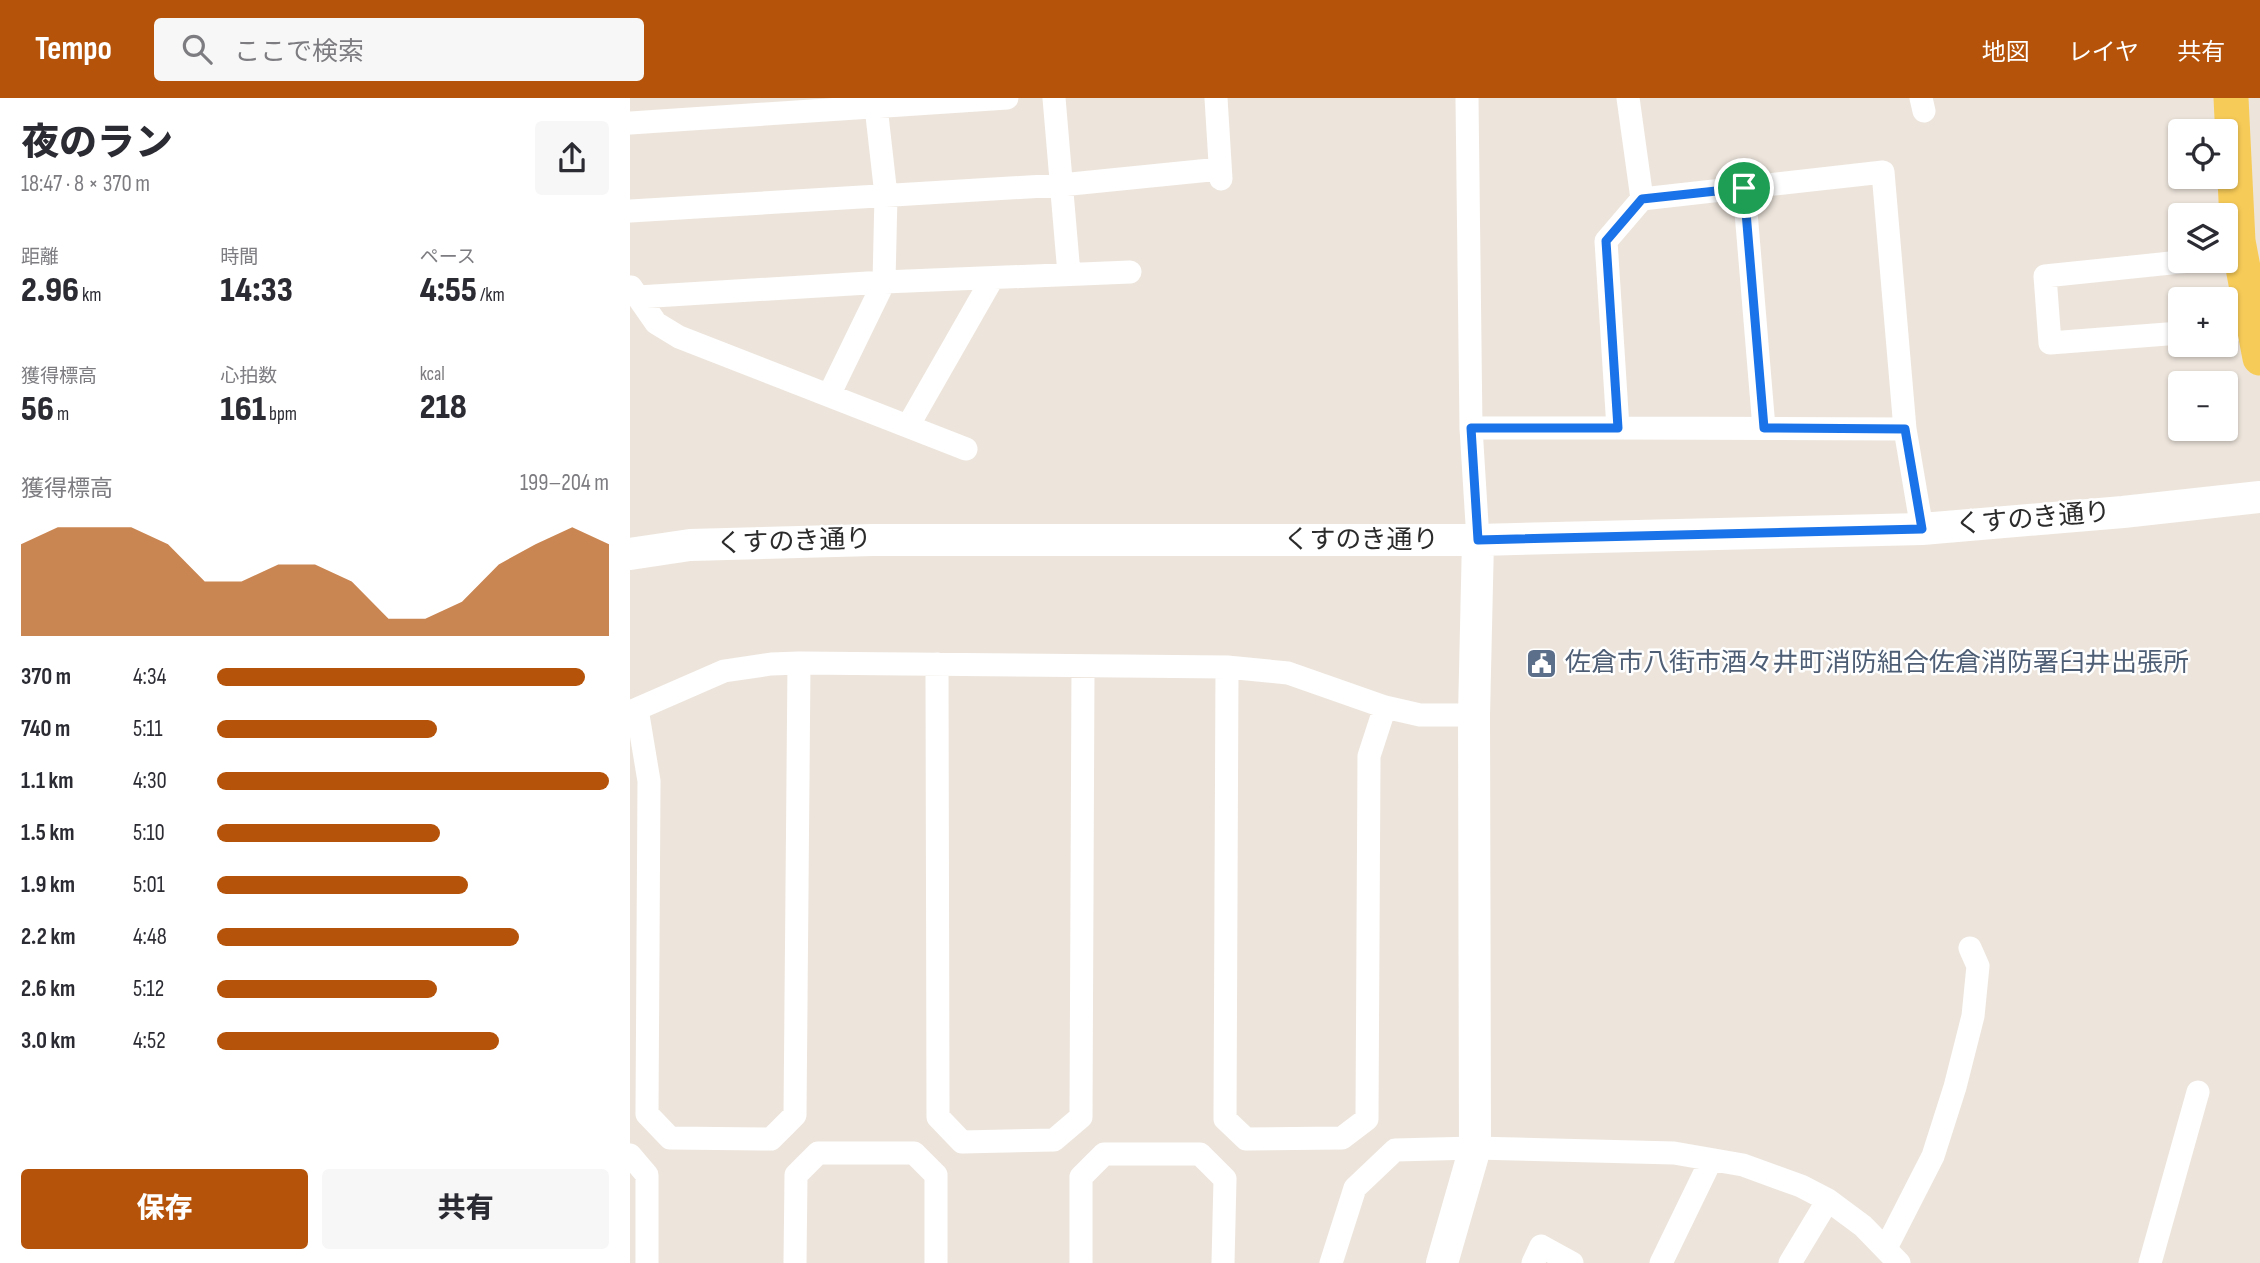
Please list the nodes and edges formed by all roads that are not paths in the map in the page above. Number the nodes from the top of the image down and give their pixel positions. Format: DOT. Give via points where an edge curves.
graph roads {
  1 [pos="1007,98"];
  2 [pos="1054,98"];
  3 [pos="1216,98"];
  4 [pos="1467,98"];
  5 [pos="1628,98"];
  6 [pos="2231,98"];
  7 [pos="875,102"];
  8 [pos="630,123"];
  9 [pos="1060,185"];
  10 [pos="1744,188"];
  11 [pos="887,195"];
  12 [pos="1642,199"];
  13 [pos="630,211"];
  14 [pos="2168,263"];
  15 [pos="2243,268"];
  16 [pos="1130,272"];
  17 [pos="1069,274"];
  18 [pos="992,279"];
  19 [pos="884,282"];
  20 [pos="634,291"];
  21 [pos="2168,334"];
  22 [pos="2247,338"];
  23 [pos="829,396"];
  24 [pos="908,426"];
  25 [pos="1471,428"];
  26 [pos="1618,428"];
  27 [pos="1764,428"];
  28 [pos="1905,429"];
  29 [pos="966,449"];
  30 [pos="2260,496"];
  31 [pos="1922,529"];
  32 [pos="1478,540"];
  33 [pos="630,554"];
  34 [pos="799,663"];
  35 [pos="937,664"];
  36 [pos="1083,666"];
  37 [pos="1227,667"];
  38 [pos="1385,707"];
  39 [pos="634,710"];
  40 [pos="1474,715"];
  41 [pos="1970,948"];
  42 [pos="2198,1092"];
  43 [pos="1475,1148"];
  44 [pos="630,1154"];
  45 [pos="1712,1160"];
  46 [pos="1828,1200"];
  47 [pos="1893,1255"];
  48 [pos="647,1263"];
  49 [pos="796,1263"];
  50 [pos="936,1263"];
  51 [pos="1081,1263"];
  52 [pos="1223,1263"];
  53 [pos="1331,1263"];
  54 [pos="1441,1263"];
  55 [pos="1533,1263"];
  56 [pos="1572,1263"];
  57 [pos="1661,1263"];
  58 [pos="1790,1263"];
  59 [pos="2150,1263"];
  1 -- 7 [label="street"];
  2 -- 9 [label="street"];
  3 -- 9 [label="street" via="1221,174"];
  4 -- 25 [label="street"];
  5 -- 12 [label="street"];
  6 -- 15 [label="main road"];
  7 -- 8 [label="street"];
  7 -- 11 [label="street"];
  9 -- 11 [label="street"];
  9 -- 17 [label="street"];
  10 -- 12 [label="street"];
  10 -- 27 [label="street"];
  10 -- 28 [label="street" via="1883,172"];
  11 -- 13 [label="street"];
  11 -- 19 [label="street"];
  12 -- 26 [label="street" via="1606,241"];
  14 -- 21 [label="street" via="2045,276 2050,342"];
  15 -- 22 [label="main road"];
  16 -- 17 [label="street"];
  17 -- 18 [label="street"];
  18 -- 19 [label="street"];
  18 -- 24 [label="street"];
  19 -- 20 [label="street"];
  19 -- 23 [label="street"];
  20 -- 23 [label="street" via="656,323 679,337"];
  23 -- 24 [label="street"];
  24 -- 29 [label="street"];
  25 -- 26 [label="street"];
  25 -- 32 [label="street"];
  26 -- 27 [label="street"];
  27 -- 28 [label="street"];
  28 -- 31 [label="street"];
  30 -- 31 [label="street, くすのき通り"];
  31 -- 32 [label="street, くすのき通り"];
  32 -- 33 [label="street, くすのき通り" via="872,540 690,545"];
  32 -- 40 [label="street"];
  34 -- 35 [label="street"];
  34 -- 39 [label="street" via="724,671"];
  34 -- 39 [label="street" via="795,1115 771,1139 670,1138 647,1114 649,780"];
  35 -- 36 [label="street"];
  35 -- 36 [label="street" via="938,1117 962,1142 1054,1140 1081,1117"];
  36 -- 37 [label="street"];
  37 -- 38 [label="street" via="1288,673"];
  37 -- 38 [label="street" via="1226,1119 1246,1139 1342,1138 1367,1119 1369,756"];
  38 -- 40 [label="street" via="1420,715"];
  40 -- 43 [label="street"];
  41 -- 47 [label="street" via="1978,966 1973,1016 1933,1156"];
  42 -- 59 [label="street"];
  43 -- 45 [label="street" via="1674,1153"];
  43 -- 53 [label="street" via="1395,1150 1355,1188"];
  43 -- 54 [label="street"];
  44 -- 48 [label="street" via="648,1175"];
  45 -- 46 [label="street" via="1743,1165"];
  45 -- 57 [label="street"];
  46 -- 47 [label="street"];
  46 -- 58 [label="street"];
  49 -- 50 [label="street" via="796,1175 818,1153 914,1153 936,1175"];
  51 -- 52 [label="street" via="1081,1177 1104,1154 1200,1154 1225,1179"];
  55 -- 56 [label="street" via="1541,1247"];
}
